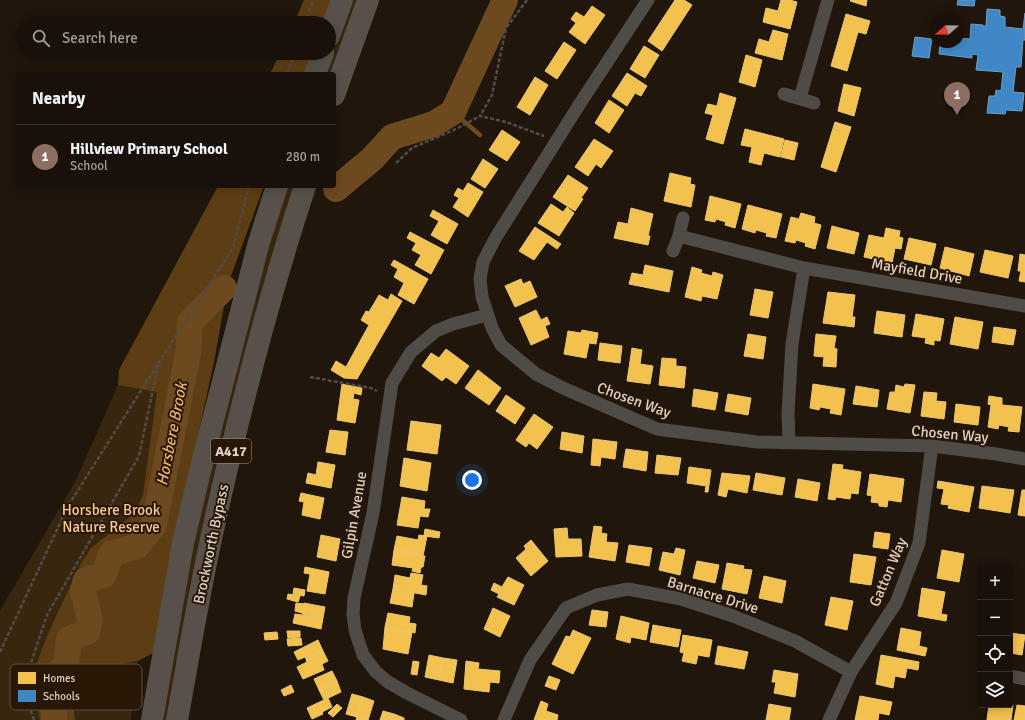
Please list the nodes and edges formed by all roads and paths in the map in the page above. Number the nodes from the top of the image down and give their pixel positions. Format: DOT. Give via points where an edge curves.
graph roads {
  1 [pos="313,0"];
  2 [pos="342,0"];
  3 [pos="368,0"];
  4 [pos="527,0"];
  5 [pos="648,0"];
  6 [pos="828,0"];
  7 [pos="307,16"];
  8 [pos="336,17"];
  9 [pos="293,60"];
  10 [pos="320,60"];
  11 [pos="289,72"];
  12 [pos="316,72"];
  13 [pos="336,89"];
  14 [pos="784,94"];
  15 [pos="800,98"];
  16 [pos="814,102"];
  17 [pos="480,116"];
  18 [pos="557,141"];
  19 [pos="396,163"];
  20 [pos="249,188"];
  21 [pos="277,188"];
  22 [pos="304,188"];
  23 [pos="683,218"];
  24 [pos="679,236"];
  25 [pos="672,251"];
  26 [pos="804,268"];
  27 [pos="1025,306"];
  28 [pos="487,315"];
  29 [pos="159,362"];
  30 [pos="310,377"];
  31 [pos="389,398"];
  32 [pos="789,443"];
  33 [pos="932,446"];
  34 [pos="1025,459"];
  35 [pos="0,652"];
  36 [pos="30,664"];
  37 [pos="851,672"];
  38 [pos="1013,677"];
  39 [pos="1025,679"];
  40 [pos="31,710"];
  41 [pos="34,720"];
  42 [pos="152,720"];
  43 [pos="177,720"];
  44 [pos="461,720"];
  45 [pos="504,720"];
  46 [pos="829,720"];
  1 -- 7 [label="path"];
  2 -- 8 [label="highway"];
  3 -- 13 [label="highway"];
  4 -- 17 [label="path" via="506,28 492,94"];
  5 -- 18 [label="street, Chosen Way" via="574,102"];
  6 -- 15 [label="street"];
  9 -- 11 [label="path"];
  10 -- 12 [label="highway"];
  14 -- 15 [label="street"];
  15 -- 16 [label="street"];
  17 -- 18 [label="path" via="506,122"];
  17 -- 19 [label="path" via="412,148"];
  18 -- 28 [label="street, Chosen Way" via="483,262 480,279"];
  20 -- 29 [label="path" via="234,248"];
  21 -- 42 [label="highway, Brockworth Bypass / A417" via="259,242 203,459 184,543"];
  22 -- 43 [label="highway, Brockworth Bypass / A417" via="272,292 237,424 210,540"];
  23 -- 24 [label="street"];
  24 -- 25 [label="street"];
  24 -- 26 [label="street, Mayfield Drive"];
  26 -- 27 [label="street, Mayfield Drive"];
  26 -- 32 [label="street" via="792,344"];
  28 -- 31 [label="street, Gilpin Avenue" via="436,331 411,352 392,383"];
  28 -- 32 [label="street, Chosen Way" via="501,345 536,374 614,411 657,429 757,442"];
  29 -- 35 [label="path" via="68,506"];
  29 -- 36 [label="path" via="139,456 47,615"];
  30 -- 31 [label="path" via="371,388"];
  31 -- 44 [label="street, Gilpin Avenue" via="373,513 354,598 352,614 355,630 363,655 376,672 407,693"];
  32 -- 33 [label="street, Chosen Way"];
  33 -- 34 [label="street, Chosen Way"];
  33 -- 37 [label="street, Gatton Way" via="919,543 896,603"];
  37 -- 45 [label="street, Barnacre Drive" via="795,640 733,616 681,599 628,589 597,595 566,608 530,660"];
  37 -- 46 [label="street, Gatton Way"];
  38 -- 39 [label="street"];
  40 -- 41 [label="path"];
}
